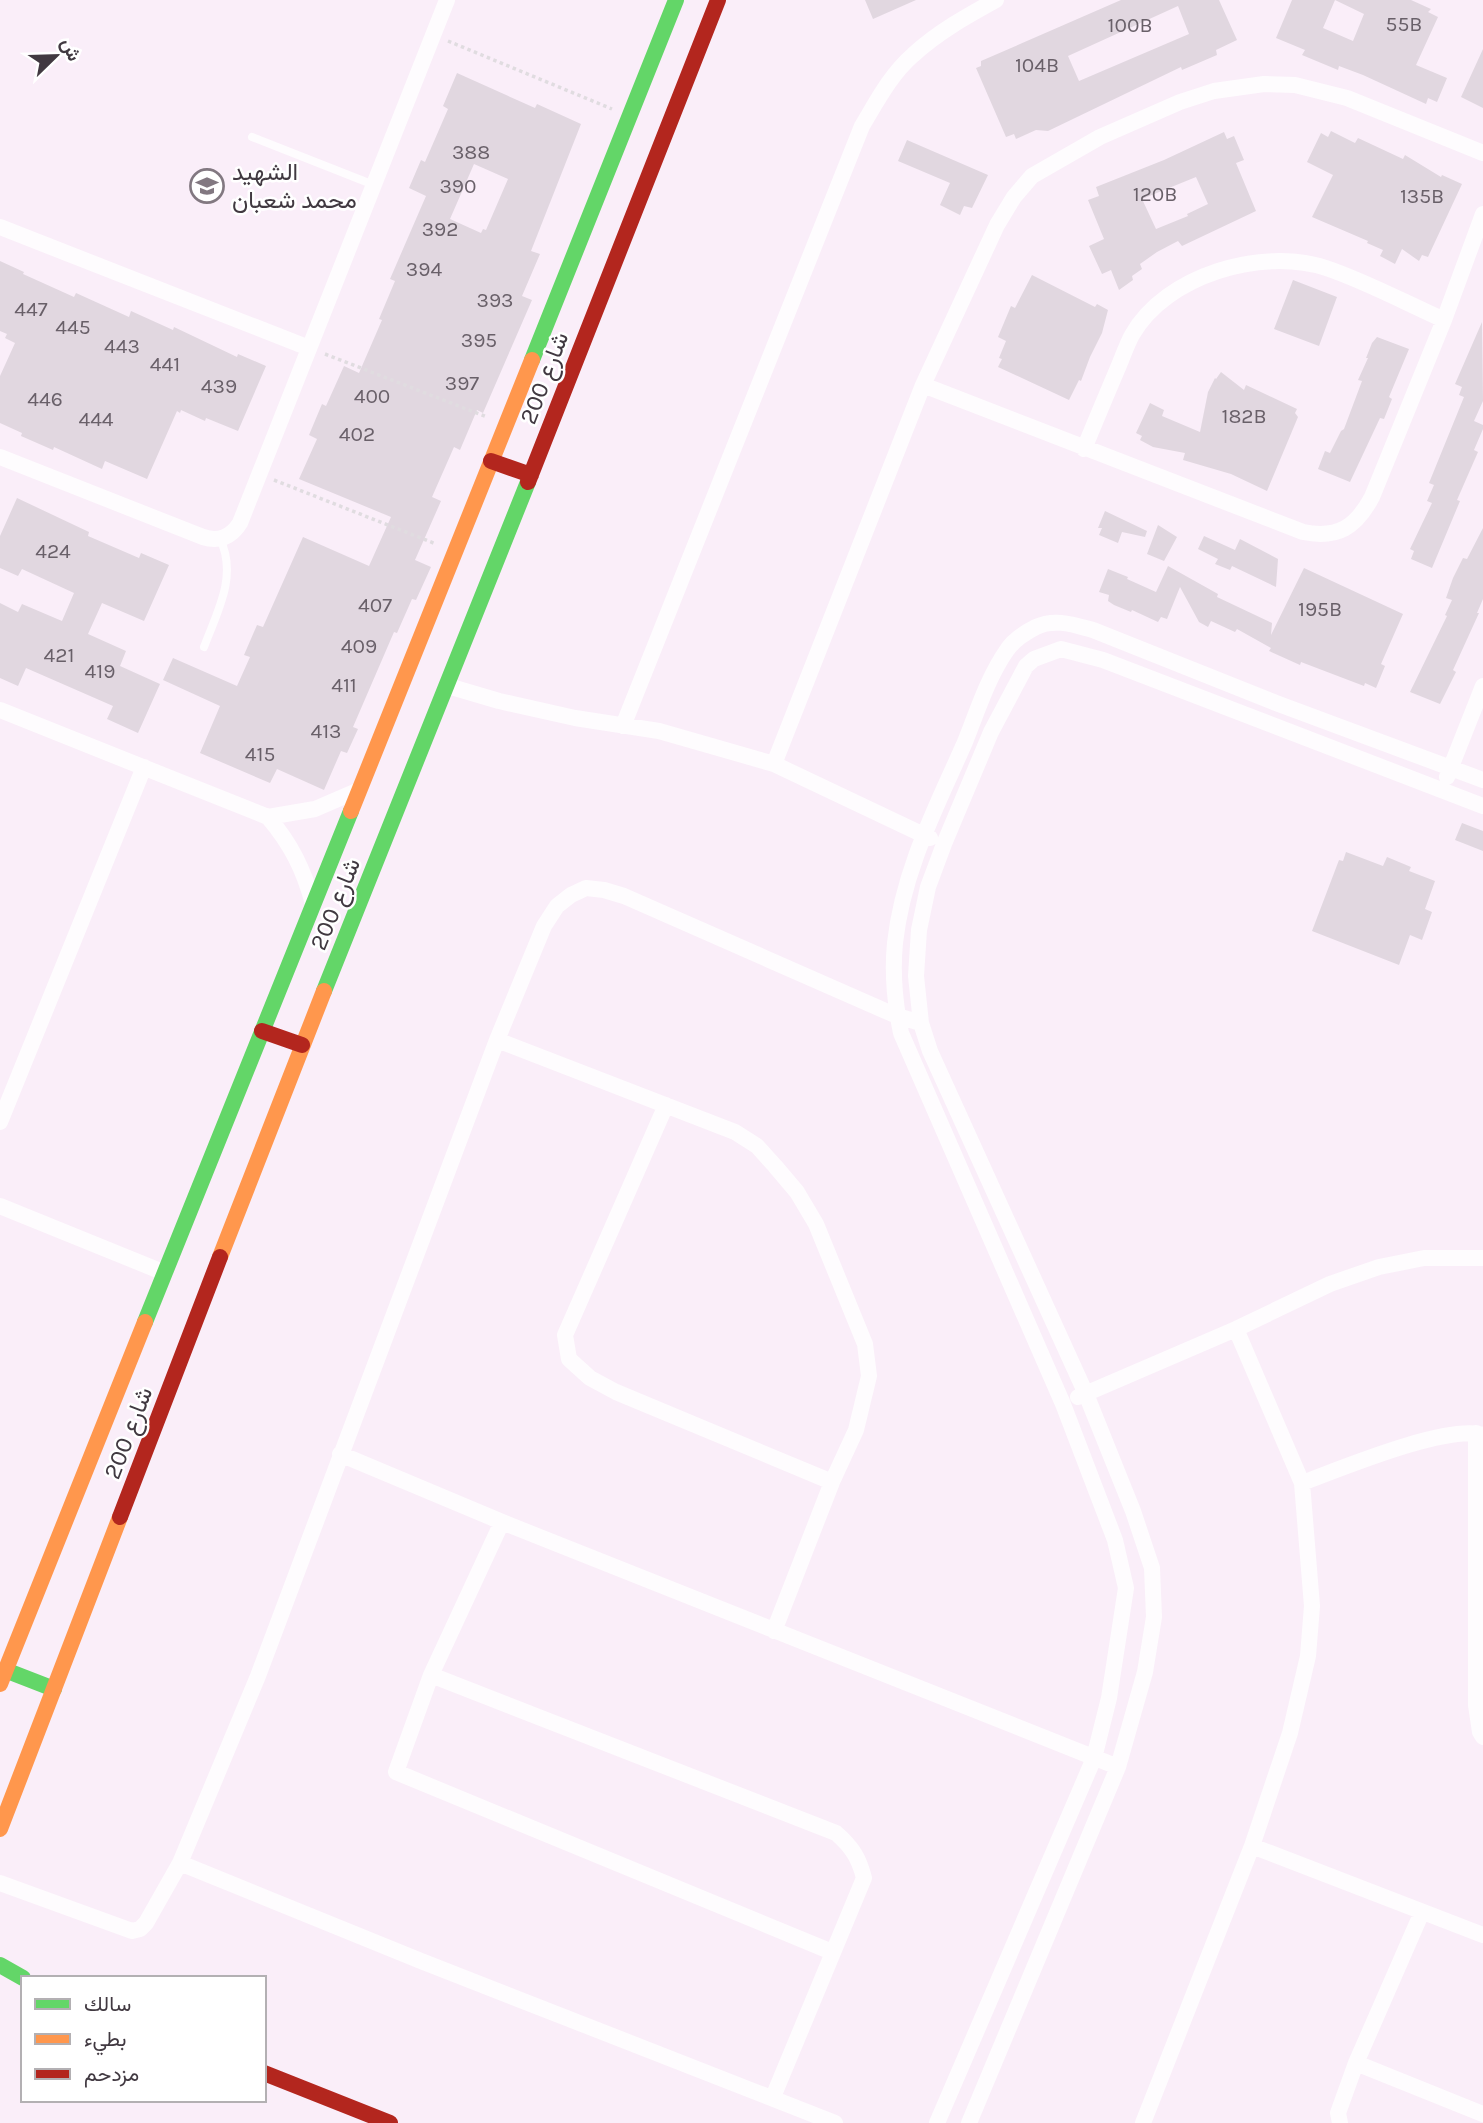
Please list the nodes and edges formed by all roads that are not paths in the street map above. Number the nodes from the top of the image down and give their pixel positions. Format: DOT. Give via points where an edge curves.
graph roads {
  1 [pos="447,0"];
  2 [pos="676,0"];
  3 [pos="718,0"];
  4 [pos="996,0"];
  5 [pos="252,137"];
  6 [pos="1483,153"];
  7 [pos="374,185"];
  8 [pos="1483,214"];
  9 [pos="0,227"];
  10 [pos="1444,320"];
  11 [pos="310,348"];
  12 [pos="923,385"];
  13 [pos="1084,449"];
  14 [pos="0,457"];
  15 [pos="491,461"];
  16 [pos="531,475"];
  17 [pos="220,539"];
  18 [pos="204,647"];
  19 [pos="448,686"];
  20 [pos="1483,686"];
  21 [pos="0,710"];
  22 [pos="623,726"];
  23 [pos="774,764"];
  24 [pos="144,767"];
  25 [pos="1450,768"];
  26 [pos="1483,780"];
  27 [pos="1443,789"];
  28 [pos="359,790"];
  29 [pos="1483,806"];
  30 [pos="268,817"];
  31 [pos="922,835"];
  32 [pos="944,844"];
  33 [pos="313,904"];
  34 [pos="897,1016"];
  35 [pos="921,1023"];
  36 [pos="262,1031"];
  37 [pos="498,1040"];
  38 [pos="302,1045"];
  39 [pos="666,1105"];
  40 [pos="0,1122"];
  41 [pos="0,1206"];
  42 [pos="1483,1258"];
  43 [pos="165,1273"];
  44 [pos="1236,1329"];
  45 [pos="1086,1394"];
  46 [pos="1063,1404"];
  47 [pos="1480,1434"];
  48 [pos="340,1454"];
  49 [pos="832,1482"];
  50 [pos="1302,1483"];
  51 [pos="502,1522"];
  52 [pos="774,1631"];
  53 [pos="431,1675"];
  54 [pos="3,1677"];
  55 [pos="54,1689"];
  56 [pos="1483,1737"];
  57 [pos="1094,1758"];
  58 [pos="1118,1767"];
  59 [pos="0,1829"];
  60 [pos="1252,1846"];
  61 [pos="180,1863"];
  62 [pos="0,1883"];
  63 [pos="1422,1912"];
  64 [pos="1483,1935"];
  65 [pos="832,1952"];
  66 [pos="0,1965"];
  67 [pos="21,1977"];
  68 [pos="0,1982"];
  69 [pos="21,1988"];
  70 [pos="1356,2063"];
  71 [pos="266,2074"];
  72 [pos="266,2086"];
  73 [pos="773,2097"];
  74 [pos="1483,2113"];
  75 [pos="358,2123"];
  76 [pos="390,2123"];
  77 [pos="835,2123"];
  78 [pos="937,2123"];
  79 [pos="970,2123"];
  80 [pos="1143,2123"];
  81 [pos="1340,2123"];
  1 -- 7 [label="street"];
  2 -- 15 [label="street, شارع 200"];
  3 -- 16 [label="street, شارع 200"];
  4 -- 22 [label="street" via="947,28 912,56 884,88 862,126"];
  5 -- 7 [label="lane"];
  6 -- 12 [label="street" via="1347,98 1295,85 1234,87 1180,102 1100,137 1032,176 997,225"];
  7 -- 11 [label="street"];
  8 -- 10 [label="street"];
  9 -- 11 [label="street"];
  10 -- 13 [label="street" via="1325,268 1288,262 1213,272 1167,297 1132,335"];
  10 -- 13 [label="street" via="1372,497 1352,525 1335,533 1303,532"];
  11 -- 17 [label="street" via="240,523"];
  12 -- 13 [label="street"];
  12 -- 23 [label="street"];
  14 -- 17 [label="street" via="203,537"];
  15 -- 16 [label="street"];
  15 -- 28 [label="street, شارع 200"];
  16 -- 19 [label="street, شارع 200"];
  17 -- 18 [label="lane" via="228,561 227,583"];
  19 -- 22 [label="street"];
  19 -- 38 [label="street, شارع 200"];
  20 -- 25 [label="street"];
  21 -- 24 [label="street"];
  22 -- 23 [label="street" via="693,740"];
  23 -- 31 [label="street"];
  24 -- 30 [label="street"];
  24 -- 40 [label="street"];
  25 -- 26 [label="street"];
  25 -- 27 [label="street"];
  25 -- 31 [label="street" via="1093,630 1052,622 1037,626 1007,649"];
  27 -- 29 [label="street"];
  27 -- 32 [label="street" via="1116,665 1060,649 1034,659 1018,677"];
  28 -- 30 [label="street" via="315,809"];
  28 -- 33 [label="street, شارع 200"];
  30 -- 33 [label="street" via="297,857"];
  31 -- 32 [label="street"];
  31 -- 34 [label="street" via="895,944"];
  32 -- 35 [label="street" via="919,930 916,976"];
  33 -- 36 [label="street, شارع 200"];
  34 -- 35 [label="street"];
  34 -- 37 [label="street" via="624,896 586,888 570,894 544,926"];
  34 -- 46 [label="street"];
  35 -- 45 [label="street" via="961,1123"];
  36 -- 38 [label="street"];
  36 -- 43 [label="street, شارع 200"];
  37 -- 39 [label="street"];
  37 -- 48 [label="street"];
  38 -- 55 [label="street, شارع 200"];
  39 -- 49 [label="street" via="736,1132 757,1146 797,1192 816,1224 865,1344 869,1376 856,1430"];
  39 -- 49 [label="street" via="565,1335 569,1359 616,1392"];
  41 -- 43 [label="street"];
  42 -- 44 [label="street" via="1424,1258 1379,1267"];
  43 -- 54 [label="street, شارع 200"];
  44 -- 45 [label="street"];
  44 -- 50 [label="street"];
  45 -- 46 [label="street"];
  45 -- 58 [label="street" via="1152,1568 1154,1617 1145,1672"];
  46 -- 57 [label="street" via="1115,1540 1126,1588 1109,1698"];
  47 -- 50 [label="street" via="1434,1438"];
  47 -- 56 [label="street" via="1476,1704"];
  48 -- 51 [label="street"];
  48 -- 61 [label="street" via="258,1676"];
  49 -- 52 [label="street"];
  50 -- 60 [label="street" via="1312,1606 1308,1656 1290,1733"];
  51 -- 52 [label="street"];
  51 -- 53 [label="street"];
  52 -- 57 [label="street"];
  53 -- 65 [label="street" via="836,1833 859,1859 864,1878"];
  53 -- 65 [label="street" via="396,1772"];
  54 -- 55 [label="street"];
  55 -- 59 [label="street, شارع 200"];
  57 -- 58 [label="street"];
  57 -- 78 [label="street"];
  58 -- 79 [label="street"];
  60 -- 63 [label="street"];
  60 -- 80 [label="street"];
  61 -- 62 [label="street" via="146,1923 132,1931"];
  61 -- 73 [label="street"];
  63 -- 64 [label="street"];
  63 -- 70 [label="street"];
  65 -- 73 [label="street"];
  66 -- 67 [label="street"];
  68 -- 69 [label="street"];
  70 -- 74 [label="street"];
  70 -- 81 [label="street" via="1338,2113"];
  71 -- 76 [label="street"];
  72 -- 75 [label="street"];
  73 -- 77 [label="street"];
}
